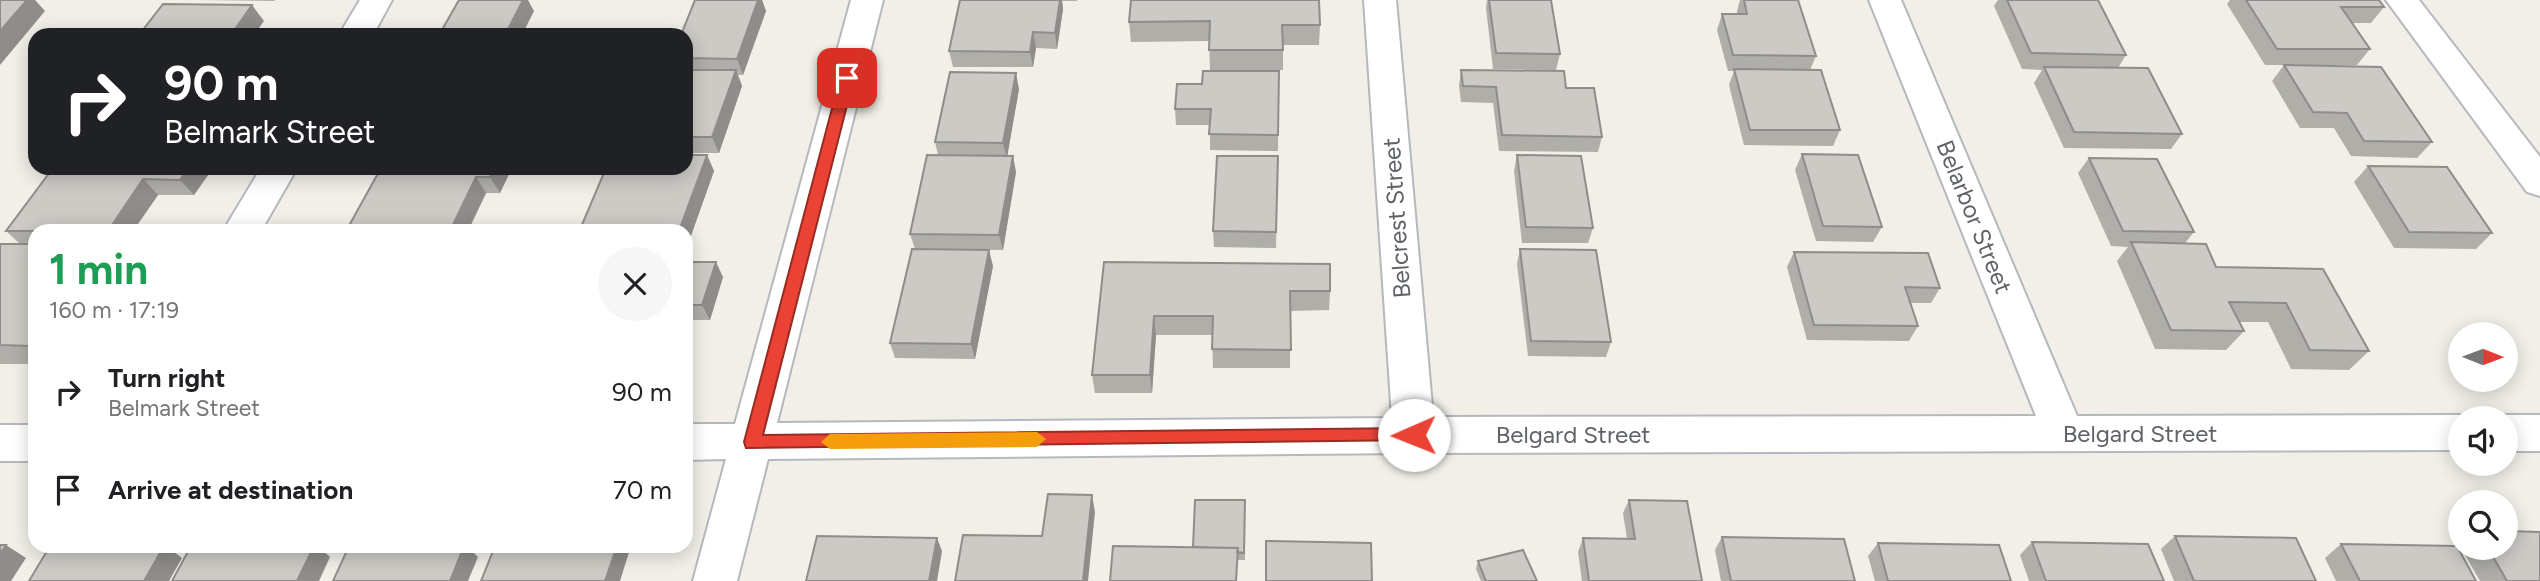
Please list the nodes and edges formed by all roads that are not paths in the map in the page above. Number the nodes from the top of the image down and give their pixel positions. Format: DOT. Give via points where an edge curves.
graph roads {
  1 [pos="376,0"];
  2 [pos="867,0"];
  3 [pos="1380,0"];
  4 [pos="1885,0"];
  5 [pos="2402,0"];
  6 [pos="360,28"];
  7 [pos="275,175"];
  8 [pos="2540,183"];
  9 [pos="246,224"];
  10 [pos="2448,433"];
  11 [pos="2518,433"];
  12 [pos="2540,433"];
  13 [pos="2064,434"];
  14 [pos="1414,435"];
  15 [pos="693,442"];
  16 [pos="752,442"];
  17 [pos="0,443"];
  18 [pos="28,443"];
  19 [pos="715,581"];
  1 -- 6 [label="street"];
  2 -- 16 [label="street"];
  3 -- 14 [label="street, Belcrest Street"];
  4 -- 13 [label="street, Belarbor Street"];
  5 -- 8 [label="street"];
  7 -- 9 [label="street"];
  10 -- 13 [label="street, Belgard Street"];
  11 -- 12 [label="street"];
  13 -- 14 [label="street, Belgard Street"];
  14 -- 16 [label="street, Belgard Street"];
  15 -- 16 [label="street, Belgard Street"];
  16 -- 19 [label="street"];
  17 -- 18 [label="street"];
}
